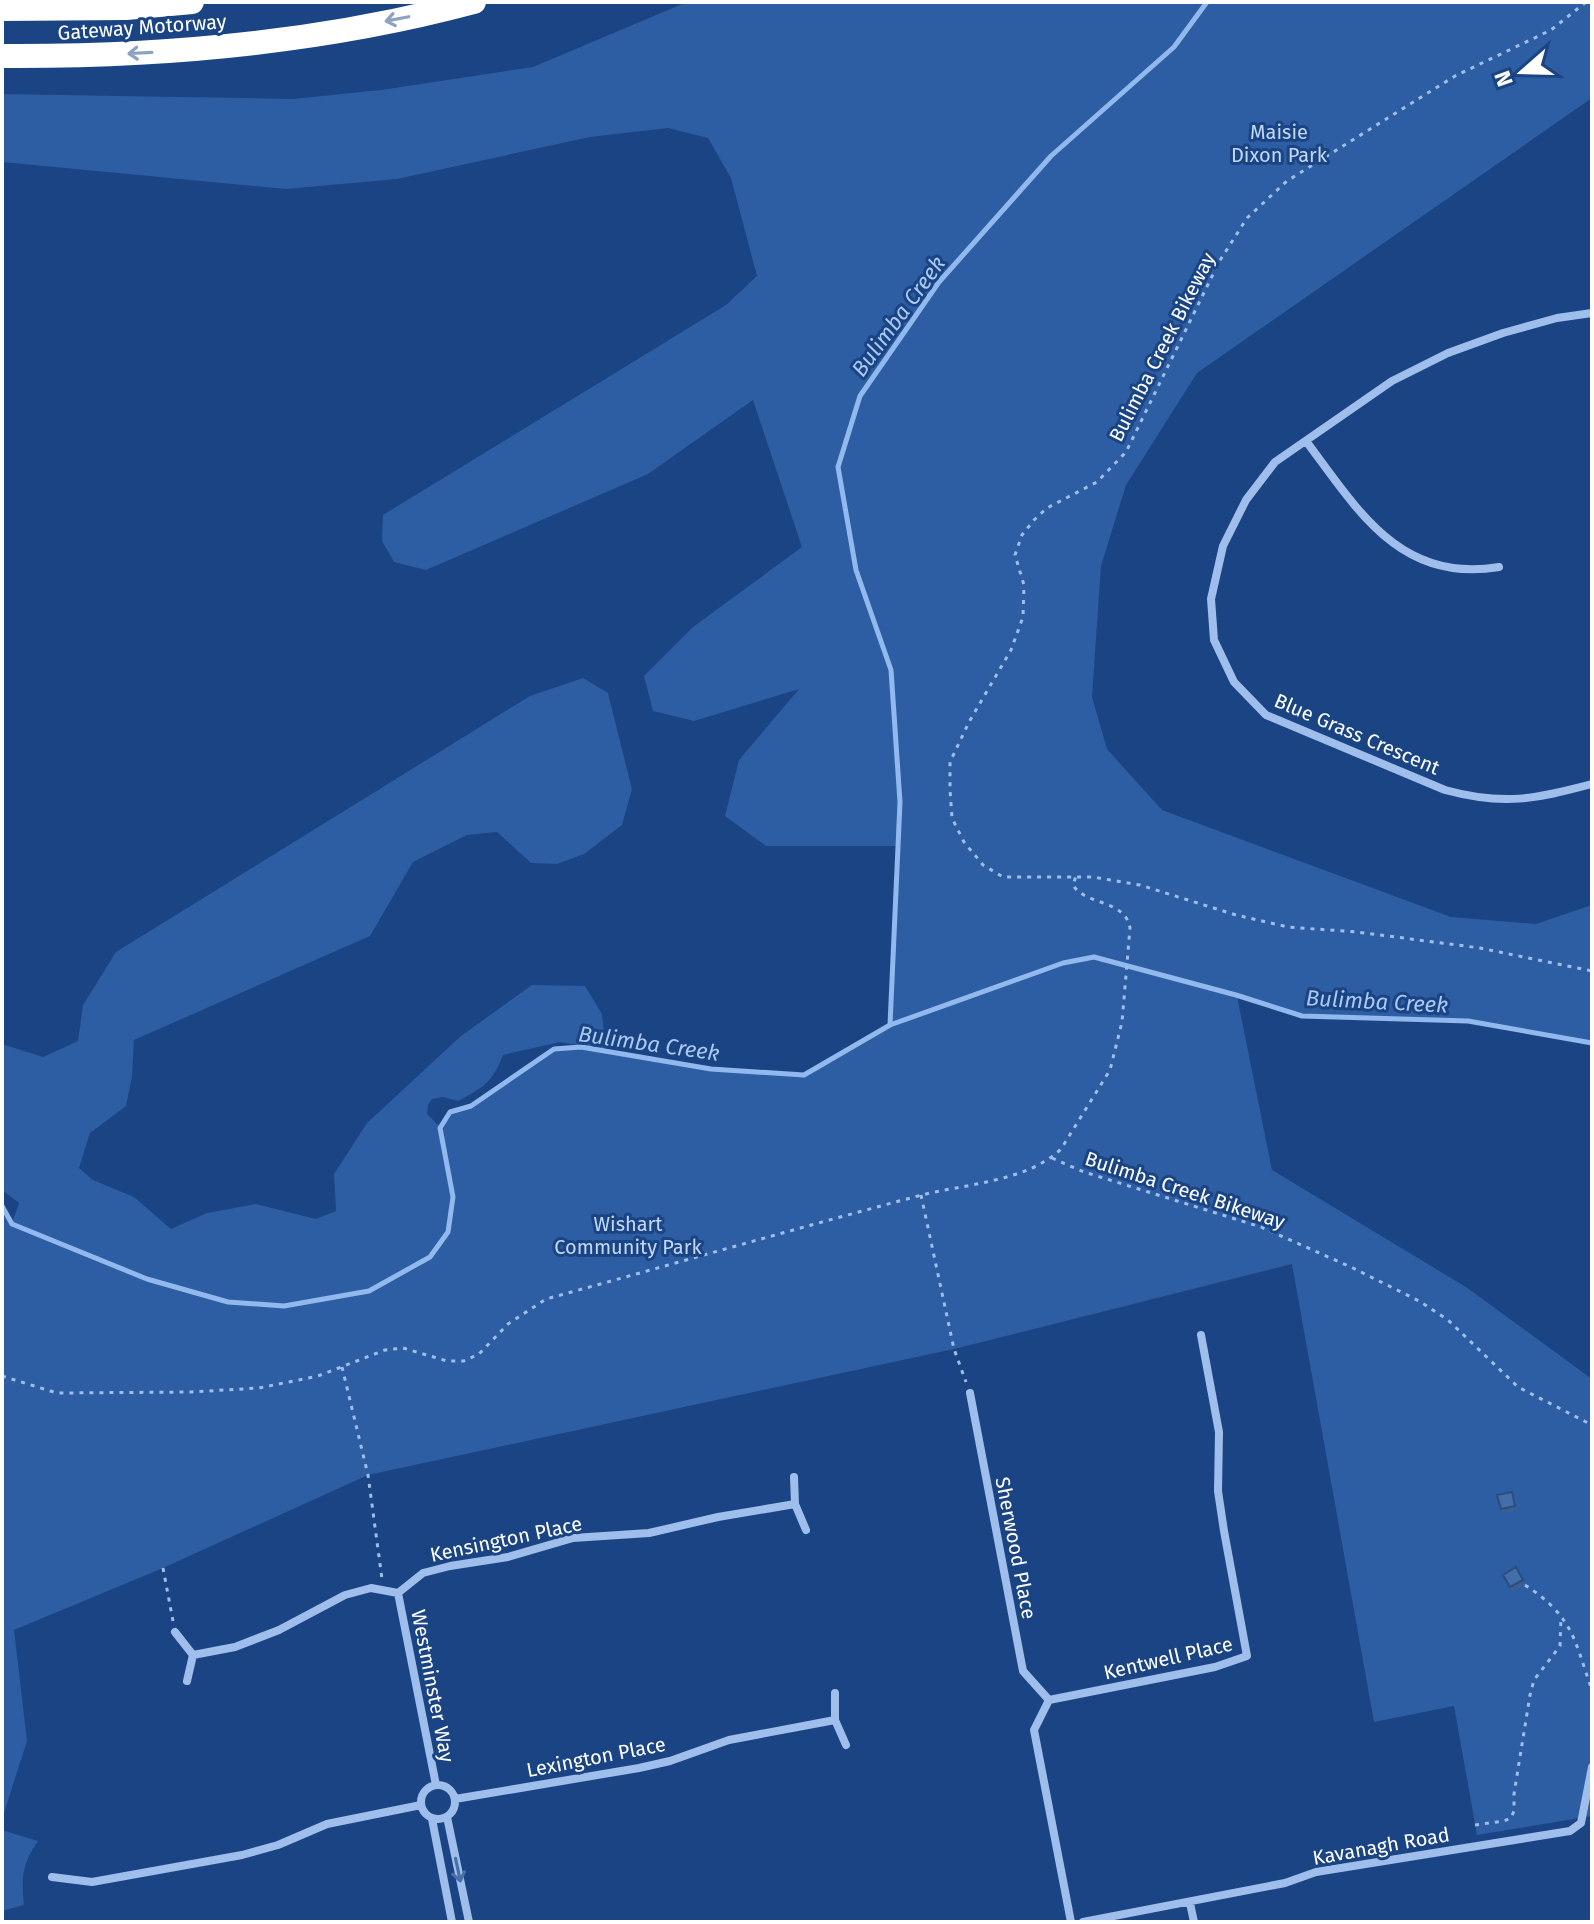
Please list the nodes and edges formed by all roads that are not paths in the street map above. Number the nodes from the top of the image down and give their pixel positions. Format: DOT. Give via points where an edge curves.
graph roads {
  1 [pos="192,2"];
  2 [pos="474,2"];
  3 [pos="2,9"];
  4 [pos="2,56"];
  5 [pos="1592,313"];
  6 [pos="1306,441"];
  7 [pos="1499,567"];
  8 [pos="1592,784"];
  9 [pos="1201,1335"];
  10 [pos="970,1393"];
  11 [pos="794,1477"];
  12 [pos="795,1504"];
  13 [pos="806,1530"];
  14 [pos="398,1593"];
  15 [pos="175,1632"];
  16 [pos="193,1655"];
  17 [pos="187,1681"];
  18 [pos="835,1693"];
  19 [pos="1049,1700"];
  20 [pos="835,1720"];
  21 [pos="846,1745"];
  22 [pos="1592,1767"];
  23 [pos="436,1785"];
  24 [pos="455,1799"];
  25 [pos="421,1805"];
  26 [pos="447,1817"];
  27 [pos="432,1819"];
  28 [pos="52,1877"];
  29 [pos="1190,1903"];
  30 [pos="452,1922"];
  31 [pos="469,1922"];
  32 [pos="1071,1922"];
  33 [pos="1083,1922"];
  34 [pos="1194,1922"];
  1 -- 3 [label="highway, Gateway Motorway"];
  2 -- 4 [label="highway, Gateway Motorway, one-way" via="237,45"];
  5 -- 6 [label="street, Blue Grass Crescent" via="1516,329 1448,353 1392,381"];
  6 -- 7 [label="street" via="1385,539 1436,565 1475,571"];
  6 -- 8 [label="street, Blue Grass Crescent" via="1275,462 1246,500 1223,546 1211,599 1214,640 1234,682 1266,715 1445,790 1511,801"];
  9 -- 19 [label="street, Kentwell Place" via="1219,1432 1218,1491 1247,1656"];
  10 -- 19 [label="street, Sherwood Place" via="1023,1671"];
  11 -- 12 [label="street"];
  12 -- 13 [label="street"];
  12 -- 14 [label="street, Kensington Place" via="649,1533 573,1538 423,1573"];
  14 -- 16 [label="street" via="371,1588 345,1595 279,1630 235,1647"];
  14 -- 23 [label="street, Westminster Way"];
  15 -- 16 [label="street"];
  16 -- 17 [label="street"];
  18 -- 20 [label="street"];
  19 -- 32 [label="street" via="1034,1730"];
  20 -- 21 [label="street"];
  20 -- 24 [label="street, Lexington Place" via="729,1740 639,1768"];
  22 -- 29 [label="street, Kavanagh Road" via="1581,1823 1570,1831 1316,1872"];
  23 -- 24 [label="street, Westminster Way" via="452,1791"];
  23 -- 25 [label="street, Westminster Way" via="424,1792"];
  24 -- 26 [label="street"];
  25 -- 27 [label="street"];
  25 -- 28 [label="street" via="327,1824 242,1855 92,1882"];
  26 -- 27 [label="street"];
  26 -- 31 [label="street, one-way"];
  27 -- 30 [label="street"];
  29 -- 33 [label="street, Kavanagh Road"];
  29 -- 34 [label="street"];
}
